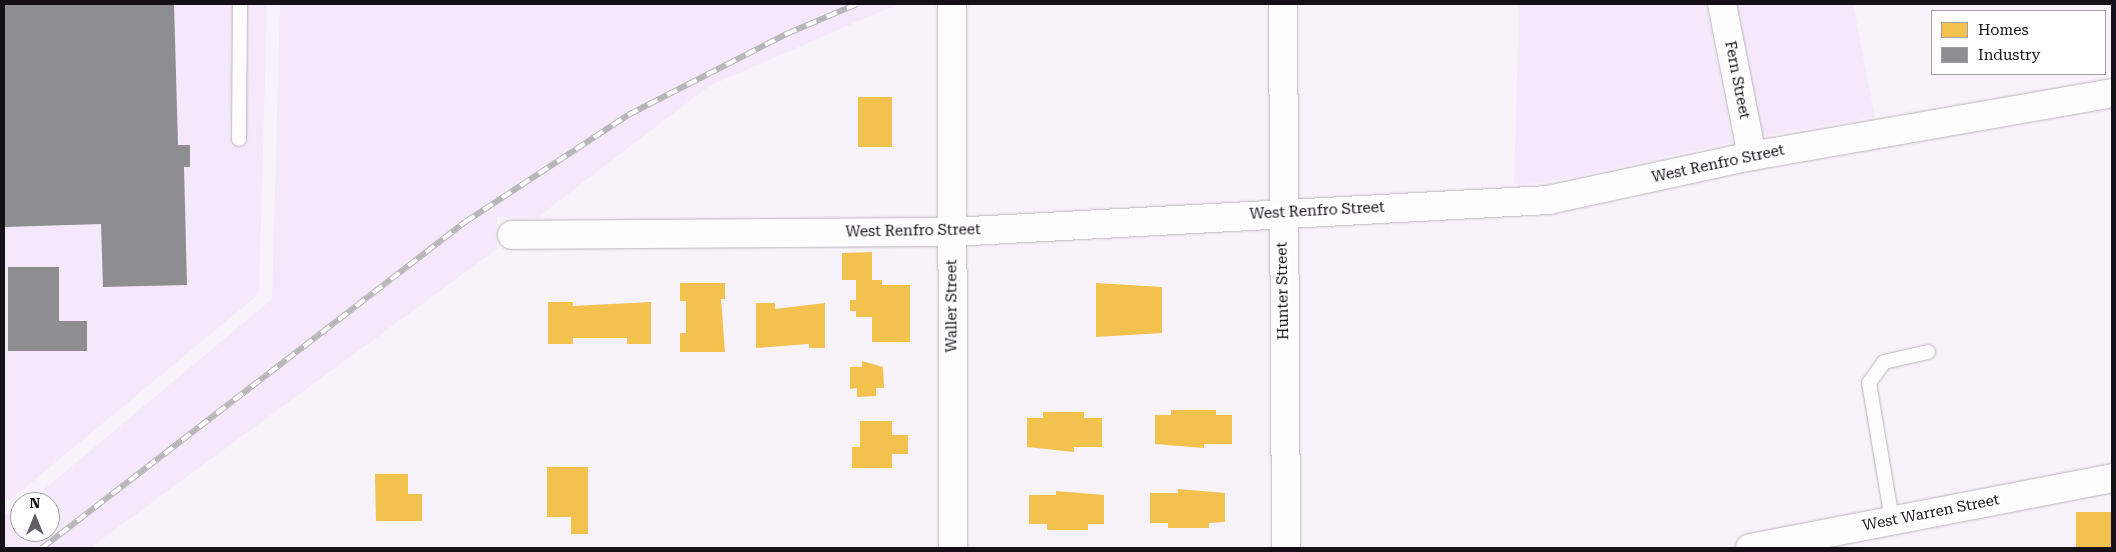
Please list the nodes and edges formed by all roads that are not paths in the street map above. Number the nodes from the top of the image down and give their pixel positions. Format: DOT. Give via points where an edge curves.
graph roads {
  1 [pos="240,4"];
  2 [pos="952,4"];
  3 [pos="1283,4"];
  4 [pos="1722,4"];
  5 [pos="2112,93"];
  6 [pos="239,139"];
  7 [pos="1752,156"];
  8 [pos="1282,213"];
  9 [pos="952,232"];
  10 [pos="512,234"];
  11 [pos="1928,352"];
  12 [pos="2112,478"];
  13 [pos="1892,520"];
  14 [pos="953,548"];
  15 [pos="1286,548"];
  16 [pos="1750,548"];
  1 -- 6 [label="lane"];
  2 -- 9 [label="street, Waller Street"];
  3 -- 8 [label="street, Hunter Street"];
  4 -- 7 [label="street, Fern Street"];
  5 -- 7 [label="street, West Renfro Street"];
  7 -- 8 [label="street, West Renfro Street" via="1548,200"];
  8 -- 9 [label="street, West Renfro Street"];
  8 -- 15 [label="street, Hunter Street"];
  9 -- 10 [label="street, West Renfro Street"];
  9 -- 14 [label="street, Waller Street"];
  11 -- 13 [label="lane" via="1884,362 1869,383"];
  12 -- 13 [label="street, West Warren Street"];
  13 -- 16 [label="street, West Warren Street"];
}
